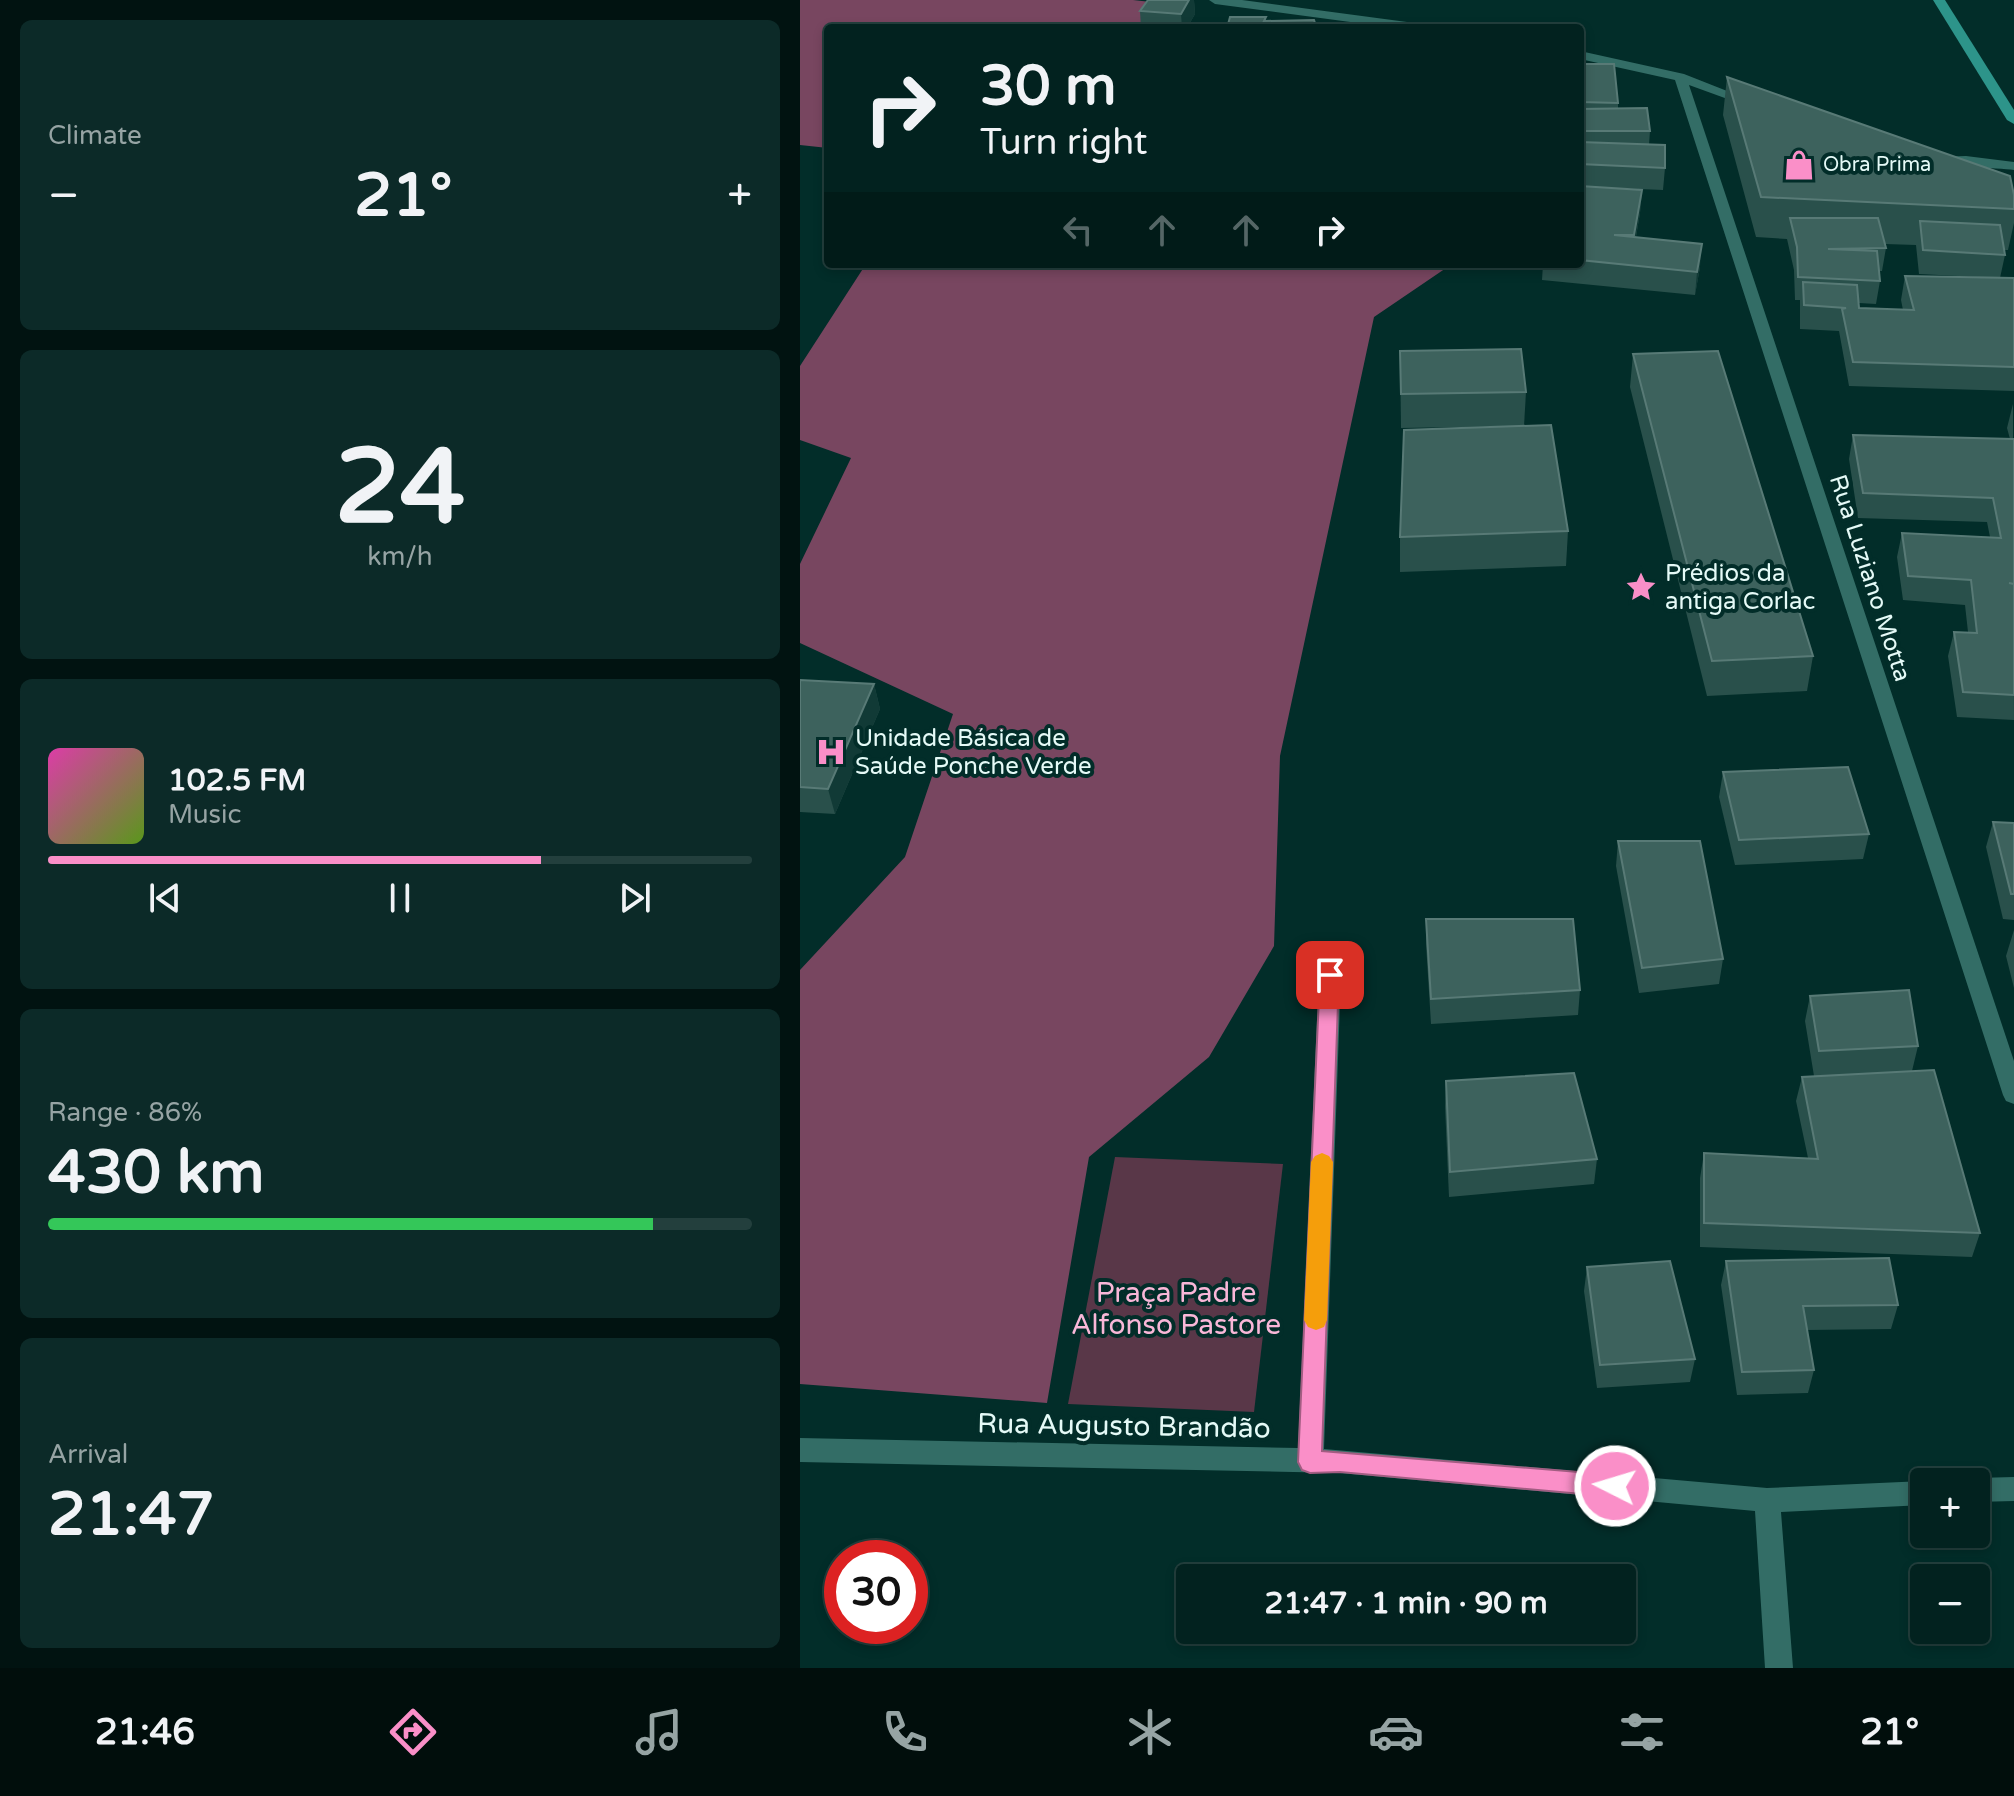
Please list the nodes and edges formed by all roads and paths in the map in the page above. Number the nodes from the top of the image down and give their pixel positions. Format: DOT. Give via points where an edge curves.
graph roads {
  1 [pos="1215,0"];
  2 [pos="1939,0"];
  3 [pos="1392,24"];
  4 [pos="1584,56"];
  5 [pos="1680,77"];
  6 [pos="1768,109"];
  7 [pos="2014,120"];
  8 [pos="2014,166"];
  9 [pos="1943,175"];
  10 [pos="1330,975"];
  11 [pos="2014,1095"];
  12 [pos="800,1450"];
  13 [pos="1310,1462"];
  14 [pos="2014,1489"];
  15 [pos="1990,1490"];
  16 [pos="1910,1494"];
  17 [pos="1767,1500"];
  18 [pos="1779,1668"];
  1 -- 3 [label="street"];
  2 -- 7 [label="main road"];
  4 -- 5 [label="street"];
  5 -- 6 [label="street"];
  5 -- 11 [label="street, Rua Luziano Motta"];
  8 -- 9 [label="street" via="1966,160 1928,165"];
  10 -- 13 [label="street"];
  12 -- 13 [label="street, Rua Augusto Brandão"];
  13 -- 17 [label="street, Rua Augusto Brandão"];
  14 -- 15 [label="street"];
  16 -- 17 [label="street, Rua Augusto Brandão"];
  17 -- 18 [label="street"];
}
